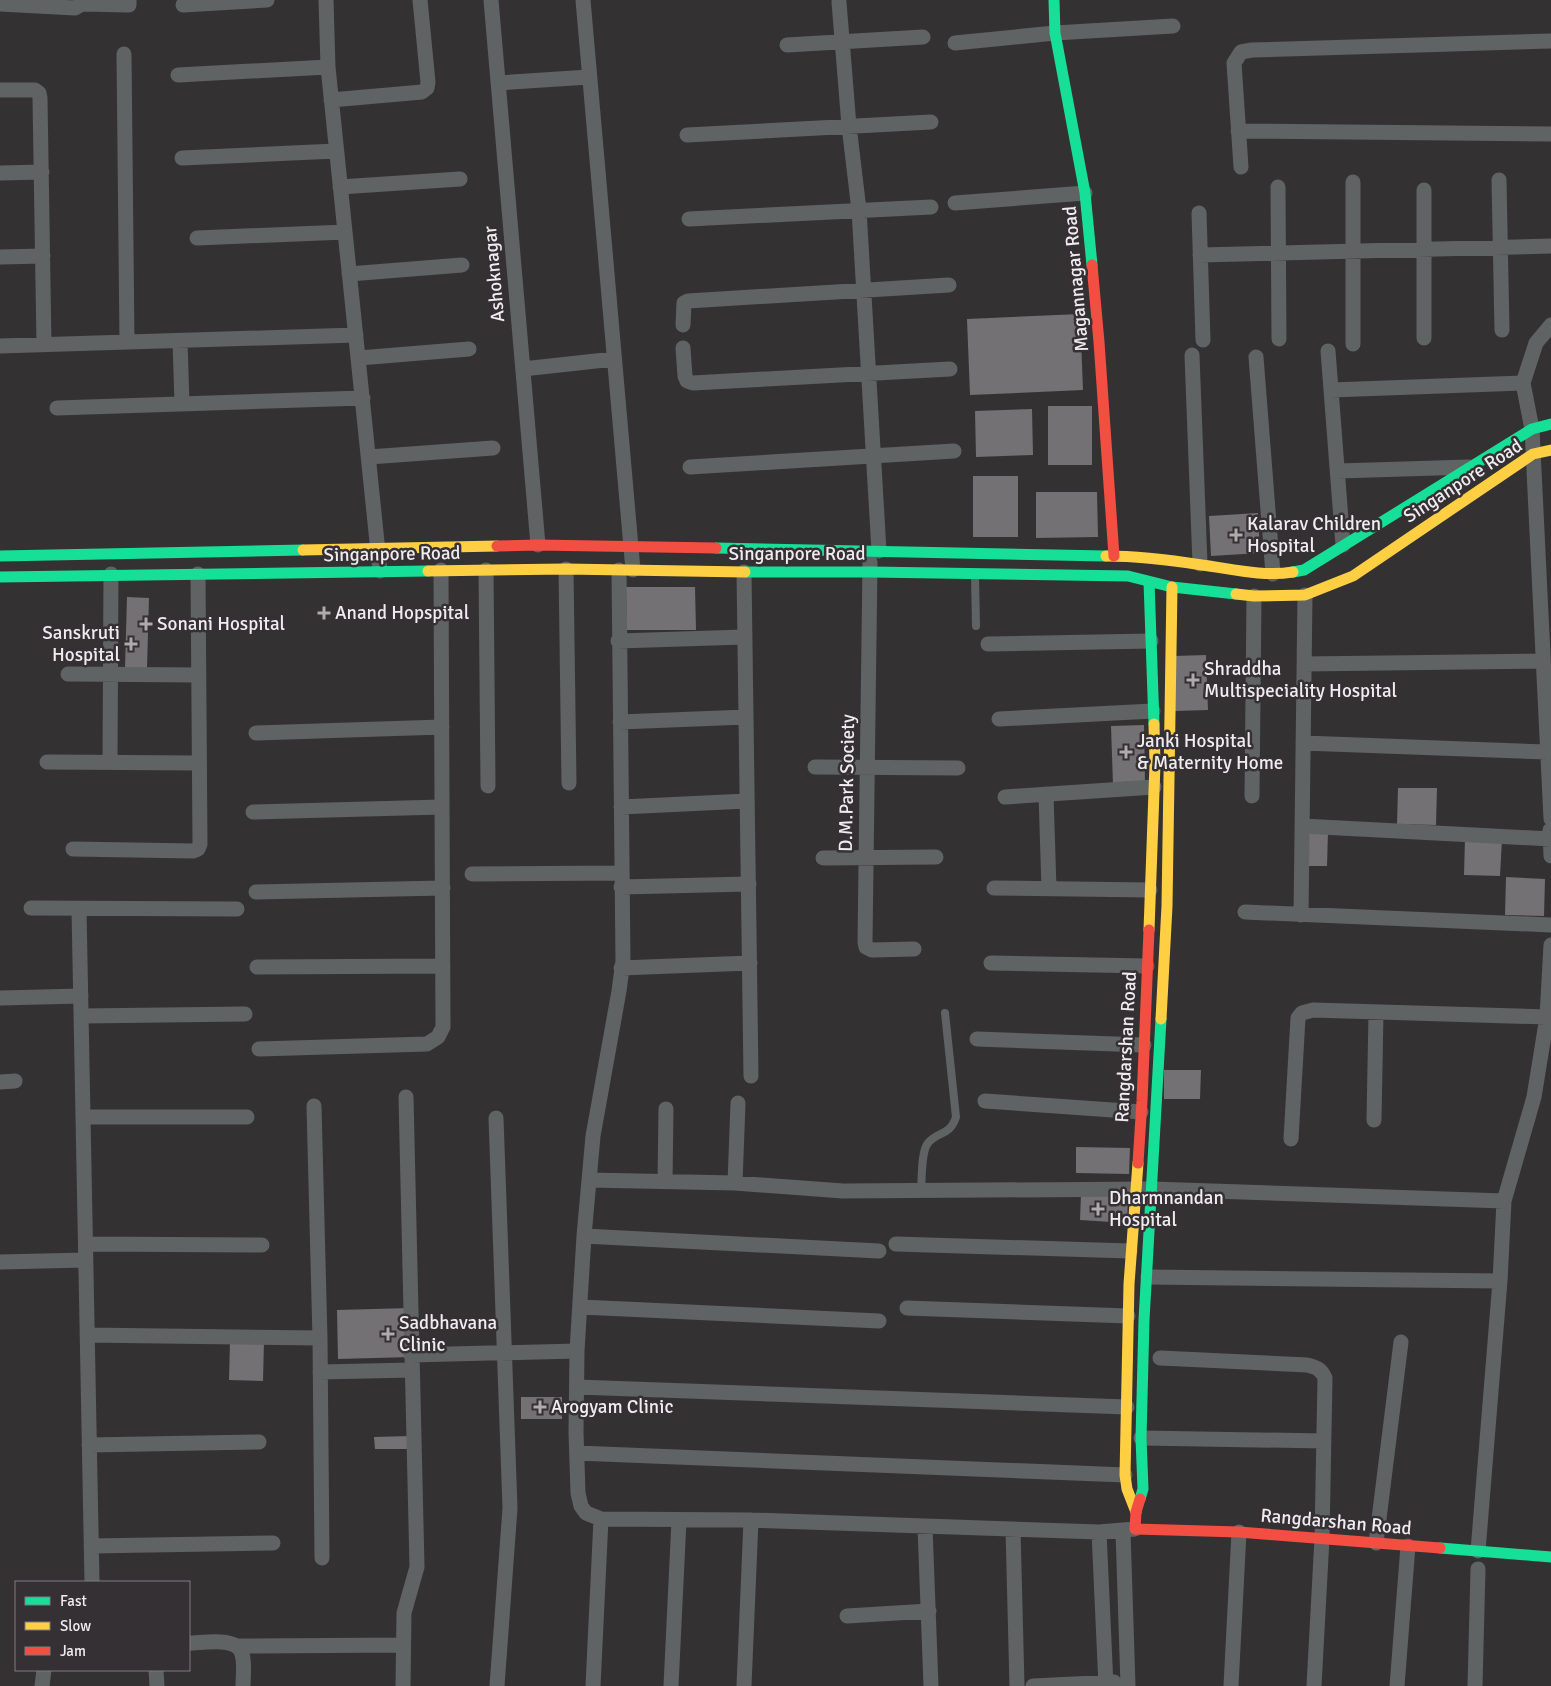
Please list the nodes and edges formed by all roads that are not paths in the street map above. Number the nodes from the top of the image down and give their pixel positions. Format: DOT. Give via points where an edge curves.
graph roads {
  1 [pos="129,0"];
  2 [pos="267,0"];
  3 [pos="326,0"];
  4 [pos="420,0"];
  5 [pos="491,0"];
  6 [pos="583,0"];
  7 [pos="1054,0"];
  8 [pos="83,2"];
  9 [pos="839,2"];
  10 [pos="32,3"];
  11 [pos="0,4"];
  12 [pos="183,5"];
  13 [pos="1173,26"];
  14 [pos="1055,32"];
  15 [pos="923,37"];
  16 [pos="1551,41"];
  17 [pos="842,42"];
  18 [pos="955,43"];
  19 [pos="787,45"];
  20 [pos="124,54"];
  21 [pos="328,67"];
  22 [pos="178,75"];
  23 [pos="589,77"];
  24 [pos="498,83"];
  25 [pos="0,90"];
  26 [pos="332,100"];
  27 [pos="931,122"];
  28 [pos="849,126"];
  29 [pos="1238,131"];
  30 [pos="1551,134"];
  31 [pos="687,135"];
  32 [pos="336,151"];
  33 [pos="182,158"];
  34 [pos="1241,167"];
  35 [pos="42,172"];
  36 [pos="0,173"];
  37 [pos="460,179"];
  38 [pos="1499,180"];
  39 [pos="1354,182"];
  40 [pos="340,187"];
  41 [pos="1278,187"];
  42 [pos="1424,190"];
  43 [pos="1086,194"];
  44 [pos="955,203"];
  45 [pos="931,207"];
  46 [pos="859,210"];
  47 [pos="1199,213"];
  48 [pos="689,219"];
  49 [pos="345,232"];
  50 [pos="197,238"];
  51 [pos="1551,246"];
  52 [pos="1501,248"];
  53 [pos="1424,249"];
  54 [pos="1353,251"];
  55 [pos="1278,253"];
  56 [pos="1200,255"];
  57 [pos="43,256"];
  58 [pos="0,257"];
  59 [pos="462,265"];
  60 [pos="349,274"];
  61 [pos="949,285"];
  62 [pos="863,290"];
  63 [pos="683,325"];
  64 [pos="1551,325"];
  65 [pos="1502,330"];
  66 [pos="356,335"];
  67 [pos="1424,338"];
  68 [pos="1279,339"];
  69 [pos="1203,340"];
  70 [pos="180,341"];
  71 [pos="127,342"];
  72 [pos="44,344"];
  73 [pos="1353,344"];
  74 [pos="0,346"];
  75 [pos="683,348"];
  76 [pos="469,349"];
  77 [pos="1328,351"];
  78 [pos="1192,355"];
  79 [pos="1256,357"];
  80 [pos="358,358"];
  81 [pos="614,359"];
  82 [pos="522,369"];
  83 [pos="950,369"];
  84 [pos="868,374"];
  85 [pos="1523,383"];
  86 [pos="1331,390"];
  87 [pos="363,398"];
  88 [pos="182,404"];
  89 [pos="56,408"];
  90 [pos="1551,424"];
  91 [pos="1532,429"];
  92 [pos="493,448"];
  93 [pos="1551,450"];
  94 [pos="954,451"];
  95 [pos="1533,454"];
  96 [pos="873,456"];
  97 [pos="369,457"];
  98 [pos="690,467"];
  99 [pos="1470,467"];
  100 [pos="1338,471"];
  101 [pos="538,545"];
  102 [pos="1344,545"];
  103 [pos="631,546"];
  104 [pos="378,549"];
  105 [pos="874,551"];
  106 [pos="0,556"];
  107 [pos="1114,556"];
  108 [pos="1200,564"];
  109 [pos="566,569"];
  110 [pos="441,570"];
  111 [pos="486,570"];
  112 [pos="626,570"];
  113 [pos="380,571"];
  114 [pos="744,572"];
  115 [pos="871,572"];
  116 [pos="111,574"];
  117 [pos="198,574"];
  118 [pos="975,574"];
  119 [pos="1273,574"];
  120 [pos="0,577"];
  121 [pos="1148,582"];
  122 [pos="1172,587"];
  123 [pos="1305,595"];
  124 [pos="1254,596"];
  125 [pos="1546,598"];
  126 [pos="976,626"];
  127 [pos="745,638"];
  128 [pos="618,641"];
  129 [pos="1151,641"];
  130 [pos="988,644"];
  131 [pos="1543,661"];
  132 [pos="1304,664"];
  133 [pos="68,674"];
  134 [pos="111,674"];
  135 [pos="199,674"];
  136 [pos="1153,711"];
  137 [pos="746,717"];
  138 [pos="999,719"];
  139 [pos="620,722"];
  140 [pos="442,727"];
  141 [pos="256,733"];
  142 [pos="1303,743"];
  143 [pos="1547,752"];
  144 [pos="47,762"];
  145 [pos="110,762"];
  146 [pos="199,763"];
  147 [pos="815,767"];
  148 [pos="867,767"];
  149 [pos="958,768"];
  150 [pos="569,783"];
  151 [pos="488,786"];
  152 [pos="1154,787"];
  153 [pos="1046,794"];
  154 [pos="1252,796"];
  155 [pos="1005,797"];
  156 [pos="747,801"];
  157 [pos="442,807"];
  158 [pos="621,807"];
  159 [pos="253,812"];
  160 [pos="1550,819"];
  161 [pos="1302,826"];
  162 [pos="1551,839"];
  163 [pos="73,849"];
  164 [pos="1551,856"];
  165 [pos="823,858"];
  166 [pos="866,858"];
  167 [pos="936,858"];
  168 [pos="472,874"];
  169 [pos="621,880"];
  170 [pos="748,884"];
  171 [pos="443,888"];
  172 [pos="994,888"];
  173 [pos="1049,889"];
  174 [pos="1150,890"];
  175 [pos="256,892"];
  176 [pos="31,908"];
  177 [pos="79,909"];
  178 [pos="237,909"];
  179 [pos="1245,912"];
  180 [pos="1301,915"];
  181 [pos="1551,925"];
  182 [pos="1551,945"];
  183 [pos="914,949"];
  184 [pos="750,963"];
  185 [pos="990,963"];
  186 [pos="443,966"];
  187 [pos="1147,966"];
  188 [pos="257,967"];
  189 [pos="622,968"];
  190 [pos="81,996"];
  191 [pos="0,998"];
  192 [pos="945,1013"];
  193 [pos="1376,1013"];
  194 [pos="245,1014"];
  195 [pos="82,1016"];
  196 [pos="1547,1017"];
  197 [pos="977,1039"];
  198 [pos="1144,1045"];
  199 [pos="259,1049"];
  200 [pos="751,1076"];
  201 [pos="406,1097"];
  202 [pos="985,1101"];
  203 [pos="738,1103"];
  204 [pos="314,1106"];
  205 [pos="666,1109"];
  206 [pos="1141,1112"];
  207 [pos="83,1117"];
  208 [pos="247,1117"];
  209 [pos="496,1118"];
  210 [pos="1374,1120"];
  211 [pos="1291,1139"];
  212 [pos="589,1180"];
  213 [pos="665,1182"];
  214 [pos="735,1183"];
  215 [pos="1135,1189"];
  216 [pos="1152,1189"];
  217 [pos="921,1190"];
  218 [pos="1504,1201"];
  219 [pos="584,1236"];
  220 [pos="86,1244"];
  221 [pos="896,1244"];
  222 [pos="262,1245"];
  223 [pos="1130,1250"];
  224 [pos="879,1251"];
  225 [pos="86,1260"];
  226 [pos="0,1262"];
  227 [pos="1148,1277"];
  228 [pos="1500,1281"];
  229 [pos="580,1307"];
  230 [pos="906,1308"];
  231 [pos="1128,1316"];
  232 [pos="879,1321"];
  233 [pos="87,1335"];
  234 [pos="320,1338"];
  235 [pos="1401,1342"];
  236 [pos="577,1351"];
  237 [pos="504,1352"];
  238 [pos="1160,1358"];
  239 [pos="412,1363"];
  240 [pos="320,1372"];
  241 [pos="577,1387"];
  242 [pos="1127,1407"];
  243 [pos="1141,1438"];
  244 [pos="1324,1441"];
  245 [pos="259,1442"];
  246 [pos="89,1444"];
  247 [pos="577,1453"];
  248 [pos="1125,1476"];
  249 [pos="1136,1512"];
  250 [pos="601,1519"];
  251 [pos="680,1520"];
  252 [pos="751,1520"];
  253 [pos="925,1526"];
  254 [pos="1013,1530"];
  255 [pos="1129,1530"];
  256 [pos="1099,1532"];
  257 [pos="1239,1532"];
  258 [pos="1322,1538"];
  259 [pos="273,1543"];
  260 [pos="1376,1543"];
  261 [pos="91,1546"];
  262 [pos="1408,1546"];
  263 [pos="1478,1551"];
  264 [pos="1551,1557"];
  265 [pos="322,1558"];
  266 [pos="1478,1569"];
  267 [pos="92,1581"];
  268 [pos="929,1611"];
  269 [pos="847,1616"];
  270 [pos="190,1643"];
  271 [pos="404,1645"];
  272 [pos="237,1646"];
  273 [pos="44,1671"];
  274 [pos="156,1671"];
  275 [pos="1128,1683"];
  276 [pos="1106,1684"];
  277 [pos="42,1686"];
  278 [pos="157,1686"];
  279 [pos="243,1686"];
  280 [pos="403,1686"];
  281 [pos="497,1686"];
  282 [pos="593,1686"];
  283 [pos="671,1686"];
  284 [pos="744,1686"];
  285 [pos="931,1686"];
  286 [pos="1017,1686"];
  287 [pos="1034,1686"];
  288 [pos="1231,1686"];
  289 [pos="1314,1686"];
  290 [pos="1397,1686"];
  291 [pos="1475,1686"];
  1 -- 8 [label="street" via="129,5"];
  2 -- 12 [label="street"];
  3 -- 21 [label="street"];
  4 -- 26 [label="street" via="427,88 422,92"];
  5 -- 24 [label="street, Ashoknagar"];
  6 -- 23 [label="street"];
  7 -- 14 [label="main road, Magannagar Road"];
  8 -- 10 [label="street" via="75,8"];
  9 -- 17 [label="street, D.M.Park Society"];
  10 -- 11 [label="street"];
  13 -- 14 [label="street"];
  14 -- 18 [label="street"];
  14 -- 43 [label="main road, Magannagar Road"];
  15 -- 17 [label="street"];
  16 -- 29 [label="street" via="1241,52 1234,63"];
  17 -- 19 [label="street"];
  17 -- 28 [label="street, D.M.Park Society"];
  20 -- 71 [label="street"];
  21 -- 22 [label="street"];
  21 -- 26 [label="street"];
  23 -- 24 [label="street"];
  23 -- 81 [label="street"];
  24 -- 82 [label="street, Ashoknagar"];
  25 -- 35 [label="street" via="39,93"];
  26 -- 32 [label="street"];
  27 -- 28 [label="street"];
  28 -- 31 [label="street"];
  28 -- 46 [label="street, D.M.Park Society"];
  29 -- 30 [label="street"];
  29 -- 34 [label="street"];
  32 -- 33 [label="street"];
  32 -- 40 [label="street"];
  35 -- 36 [label="street"];
  35 -- 57 [label="street"];
  37 -- 40 [label="street"];
  38 -- 52 [label="street"];
  39 -- 54 [label="street"];
  40 -- 49 [label="street"];
  41 -- 55 [label="street"];
  42 -- 53 [label="street"];
  43 -- 44 [label="street"];
  43 -- 107 [label="main road, Magannagar Road"];
  45 -- 46 [label="street"];
  46 -- 48 [label="street"];
  46 -- 62 [label="street, D.M.Park Society"];
  47 -- 56 [label="street"];
  49 -- 50 [label="street"];
  49 -- 60 [label="street"];
  51 -- 52 [label="street"];
  52 -- 53 [label="street"];
  52 -- 65 [label="street"];
  53 -- 54 [label="street"];
  53 -- 67 [label="street"];
  54 -- 55 [label="street"];
  54 -- 73 [label="street"];
  55 -- 56 [label="street"];
  55 -- 68 [label="street"];
  56 -- 69 [label="street"];
  57 -- 58 [label="street"];
  57 -- 72 [label="street"];
  59 -- 60 [label="street"];
  60 -- 66 [label="street"];
  61 -- 62 [label="street"];
  62 -- 63 [label="street" via="688,301 682,308"];
  62 -- 84 [label="street, D.M.Park Society"];
  64 -- 85 [label="street" via="1536,343"];
  66 -- 70 [label="street"];
  66 -- 80 [label="street"];
  70 -- 71 [label="street"];
  70 -- 88 [label="street"];
  71 -- 72 [label="street"];
  72 -- 74 [label="street"];
  75 -- 84 [label="street" via="685,376 693,383"];
  76 -- 80 [label="street"];
  77 -- 86 [label="street"];
  78 -- 108 [label="street"];
  79 -- 119 [label="street"];
  80 -- 87 [label="street"];
  81 -- 82 [label="street"];
  81 -- 103 [label="street"];
  82 -- 101 [label="street, Ashoknagar"];
  83 -- 84 [label="street"];
  84 -- 96 [label="street, D.M.Park Society"];
  85 -- 86 [label="street"];
  85 -- 91 [label="street"];
  86 -- 100 [label="street"];
  87 -- 88 [label="street"];
  87 -- 97 [label="street"];
  88 -- 89 [label="street"];
  90 -- 91 [label="main road, Singanpore Road"];
  91 -- 95 [label="street"];
  91 -- 99 [label="main road, Singanpore Road"];
  92 -- 97 [label="street"];
  93 -- 95 [label="main road, Singanpore Road"];
  94 -- 96 [label="street"];
  95 -- 123 [label="main road, Singanpore Road" via="1353,576"];
  95 -- 125 [label="street"];
  96 -- 98 [label="street"];
  96 -- 105 [label="street, D.M.Park Society"];
  97 -- 104 [label="street"];
  99 -- 100 [label="street"];
  99 -- 102 [label="main road, Singanpore Road"];
  100 -- 102 [label="street"];
  101 -- 103 [label="main road, Singanpore Road"];
  101 -- 104 [label="main road, Singanpore Road"];
  102 -- 119 [label="main road, Singanpore Road" via="1304,570"];
  103 -- 105 [label="main road, Singanpore Road"];
  103 -- 112 [label="street"];
  104 -- 106 [label="main road, Singanpore Road"];
  104 -- 113 [label="street"];
  105 -- 107 [label="main road, Singanpore Road"];
  105 -- 115 [label="street, D.M.Park Society"];
  107 -- 108 [label="main road, Singanpore Road"];
  108 -- 119 [label="main road, Singanpore Road"];
  109 -- 111 [label="main road, Singanpore Road"];
  109 -- 112 [label="main road, Singanpore Road"];
  109 -- 150 [label="street"];
  110 -- 111 [label="main road, Singanpore Road"];
  110 -- 113 [label="main road, Singanpore Road"];
  110 -- 140 [label="street"];
  111 -- 151 [label="street"];
  112 -- 114 [label="main road, Singanpore Road"];
  112 -- 128 [label="street"];
  113 -- 117 [label="main road, Singanpore Road"];
  114 -- 115 [label="main road, Singanpore Road"];
  114 -- 127 [label="street"];
  115 -- 118 [label="main road, Singanpore Road"];
  115 -- 148 [label="street, D.M.Park Society"];
  116 -- 117 [label="main road, Singanpore Road"];
  116 -- 120 [label="main road, Singanpore Road"];
  116 -- 134 [label="street"];
  117 -- 135 [label="street"];
  118 -- 121 [label="main road, Singanpore Road" via="1128,576"];
  118 -- 126 [label="lane"];
  121 -- 122 [label="main road, Singanpore Road"];
  121 -- 129 [label="main road, Rangdarshan Road"];
  122 -- 124 [label="main road, Singanpore Road"];
  122 -- 216 [label="main road, Rangdarshan Road" via="1167,906"];
  123 -- 124 [label="main road, Singanpore Road"];
  123 -- 132 [label="street"];
  124 -- 154 [label="street"];
  125 -- 131 [label="street"];
  127 -- 128 [label="street"];
  127 -- 137 [label="street"];
  128 -- 139 [label="street"];
  129 -- 130 [label="street"];
  129 -- 136 [label="main road, Rangdarshan Road"];
  131 -- 132 [label="street"];
  131 -- 143 [label="street"];
  132 -- 142 [label="street"];
  133 -- 134 [label="street"];
  134 -- 135 [label="street"];
  134 -- 145 [label="street"];
  135 -- 146 [label="street"];
  136 -- 138 [label="street"];
  136 -- 152 [label="main road, Rangdarshan Road"];
  137 -- 139 [label="street"];
  137 -- 156 [label="street"];
  139 -- 158 [label="street"];
  140 -- 141 [label="street"];
  140 -- 157 [label="street"];
  142 -- 143 [label="street"];
  142 -- 161 [label="street"];
  143 -- 160 [label="street"];
  144 -- 145 [label="street"];
  145 -- 146 [label="street"];
  146 -- 163 [label="street" via="198,849"];
  147 -- 148 [label="street"];
  148 -- 149 [label="street"];
  148 -- 166 [label="street, D.M.Park Society"];
  152 -- 153 [label="street"];
  152 -- 174 [label="main road, Rangdarshan Road"];
  153 -- 155 [label="street"];
  153 -- 173 [label="street"];
  156 -- 158 [label="street"];
  156 -- 170 [label="street"];
  157 -- 159 [label="street"];
  157 -- 171 [label="street"];
  158 -- 169 [label="street"];
  160 -- 162 [label="street"];
  161 -- 162 [label="street"];
  161 -- 180 [label="street"];
  162 -- 164 [label="street"];
  165 -- 166 [label="street"];
  166 -- 167 [label="street"];
  166 -- 183 [label="street, D.M.Park Society" via="866,947 872,950"];
  168 -- 169 [label="street"];
  169 -- 170 [label="street"];
  169 -- 189 [label="street"];
  170 -- 184 [label="street"];
  171 -- 175 [label="street"];
  171 -- 186 [label="street"];
  172 -- 173 [label="street"];
  173 -- 174 [label="street"];
  174 -- 187 [label="main road, Rangdarshan Road"];
  176 -- 177 [label="street"];
  177 -- 178 [label="street"];
  177 -- 190 [label="street"];
  179 -- 180 [label="street"];
  180 -- 181 [label="street"];
  182 -- 196 [label="street"];
  184 -- 189 [label="street"];
  184 -- 200 [label="street"];
  185 -- 187 [label="street"];
  186 -- 188 [label="street"];
  186 -- 199 [label="street" via="443,1028 438,1038 427,1044"];
  187 -- 198 [label="main road, Rangdarshan Road"];
  189 -- 212 [label="street" via="593,1136"];
  190 -- 191 [label="street"];
  190 -- 195 [label="street"];
  192 -- 217 [label="lane" via="956,1117 948,1131 927,1144"];
  193 -- 196 [label="street"];
  193 -- 210 [label="street"];
  193 -- 211 [label="street" via="1312,1010 1298,1018"];
  194 -- 195 [label="street"];
  195 -- 207 [label="street"];
  196 -- 218 [label="street" via="1534,1097"];
  197 -- 198 [label="street"];
  198 -- 206 [label="main road, Rangdarshan Road"];
  201 -- 239 [label="street"];
  202 -- 206 [label="street"];
  203 -- 214 [label="street"];
  204 -- 234 [label="street"];
  205 -- 213 [label="street"];
  206 -- 215 [label="main road, Rangdarshan Road"];
  207 -- 208 [label="street"];
  207 -- 220 [label="street"];
  209 -- 237 [label="street"];
  212 -- 213 [label="street"];
  212 -- 219 [label="street"];
  213 -- 214 [label="street"];
  214 -- 217 [label="street" via="842,1191"];
  215 -- 216 [label="street"];
  215 -- 217 [label="street"];
  215 -- 223 [label="main road, Rangdarshan Road"];
  216 -- 218 [label="street"];
  216 -- 227 [label="main road, Rangdarshan Road"];
  218 -- 228 [label="street"];
  219 -- 224 [label="street"];
  219 -- 229 [label="street"];
  220 -- 222 [label="street"];
  220 -- 225 [label="street"];
  221 -- 223 [label="street"];
  223 -- 231 [label="main road, Rangdarshan Road"];
  225 -- 226 [label="street"];
  225 -- 233 [label="street"];
  227 -- 228 [label="street"];
  227 -- 243 [label="main road, Rangdarshan Road"];
  228 -- 263 [label="street"];
  229 -- 232 [label="street"];
  229 -- 236 [label="street"];
  230 -- 231 [label="street"];
  231 -- 242 [label="main road, Rangdarshan Road"];
  233 -- 234 [label="street"];
  233 -- 246 [label="street"];
  234 -- 240 [label="street"];
  235 -- 260 [label="street"];
  236 -- 237 [label="street"];
  236 -- 241 [label="street"];
  237 -- 239 [label="street"];
  237 -- 281 [label="street" via="510,1508"];
  238 -- 244 [label="street" via="1316,1367 1325,1378"];
  239 -- 240 [label="street"];
  239 -- 271 [label="street" via="417,1567 404,1613"];
  240 -- 265 [label="street"];
  241 -- 242 [label="street"];
  241 -- 247 [label="street"];
  242 -- 248 [label="main road, Rangdarshan Road"];
  243 -- 244 [label="street"];
  243 -- 249 [label="main road, Rangdarshan Road" via="1143,1489"];
  244 -- 258 [label="street"];
  245 -- 246 [label="street"];
  246 -- 261 [label="street"];
  247 -- 248 [label="street"];
  247 -- 250 [label="street" via="581,1506"];
  248 -- 249 [label="main road, Rangdarshan Road"];
  249 -- 255 [label="main road, Rangdarshan Road"];
  250 -- 251 [label="street"];
  250 -- 282 [label="street"];
  251 -- 252 [label="street"];
  251 -- 283 [label="street"];
  252 -- 253 [label="street"];
  252 -- 284 [label="street"];
  253 -- 254 [label="street"];
  253 -- 268 [label="street"];
  254 -- 256 [label="street"];
  254 -- 286 [label="street"];
  255 -- 256 [label="street"];
  255 -- 257 [label="main road, Rangdarshan Road"];
  255 -- 275 [label="street"];
  256 -- 276 [label="street"];
  257 -- 258 [label="main road, Rangdarshan Road"];
  257 -- 288 [label="street"];
  258 -- 260 [label="main road, Rangdarshan Road"];
  258 -- 289 [label="street"];
  259 -- 261 [label="street"];
  260 -- 262 [label="main road, Rangdarshan Road"];
  261 -- 267 [label="street"];
  262 -- 263 [label="main road, Rangdarshan Road"];
  262 -- 290 [label="street"];
  263 -- 264 [label="main road, Rangdarshan Road"];
  266 -- 291 [label="street"];
  268 -- 269 [label="street"];
  268 -- 285 [label="street"];
  270 -- 272 [label="street" via="230,1642"];
  271 -- 272 [label="street"];
  271 -- 280 [label="street"];
  272 -- 279 [label="street" via="242,1653"];
  273 -- 277 [label="street"];
  274 -- 278 [label="street"];
  275 -- 276 [label="street"];
  276 -- 287 [label="street"];
}
